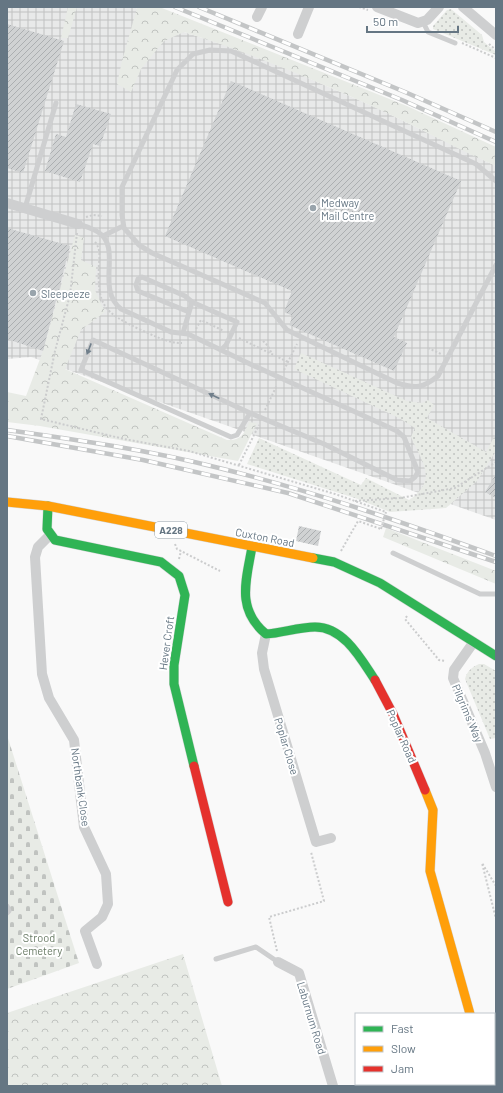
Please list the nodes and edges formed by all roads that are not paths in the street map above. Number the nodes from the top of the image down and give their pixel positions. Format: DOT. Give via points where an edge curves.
graph roads {
  1 [pos="262,7"];
  2 [pos="310,7"];
  3 [pos="376,7"];
  4 [pos="439,7"];
  5 [pos="463,7"];
  6 [pos="258,17"];
  7 [pos="423,22"];
  8 [pos="298,34"];
  9 [pos="496,35"];
  10 [pos="455,44"];
  11 [pos="56,103"];
  12 [pos="496,181"];
  13 [pos="7,203"];
  14 [pos="24,208"];
  15 [pos="78,224"];
  16 [pos="124,226"];
  17 [pos="103,236"];
  18 [pos="496,265"];
  19 [pos="192,302"];
  20 [pos="188,312"];
  21 [pos="183,333"];
  22 [pos="221,350"];
  23 [pos="250,413"];
  24 [pos="7,502"];
  25 [pos="48,506"];
  26 [pos="49,536"];
  27 [pos="252,547"];
  28 [pos="393,553"];
  29 [pos="496,594"];
  30 [pos="266,634"];
  31 [pos="473,643"];
  32 [pos="495,654"];
  33 [pos="496,787"];
  34 [pos="331,838"];
  35 [pos="228,902"];
  36 [pos="7,906"];
  37 [pos="7,913"];
  38 [pos="216,959"];
  39 [pos="278,962"];
  40 [pos="97,964"];
  41 [pos="470,1013"];
  42 [pos="333,1086"];
  1 -- 6 [label="street"];
  2 -- 8 [label="street"];
  3 -- 7 [label="street" via="411,21"];
  4 -- 7 [label="street"];
  5 -- 9 [label="street"];
  7 -- 10 [label="lane" via="428,32"];
  11 -- 14 [label="lane"];
  12 -- 16 [label="lane" via="476,164 231,51 210,50 193,54 177,70 122,187"];
  13 -- 14 [label="street"];
  14 -- 15 [label="street"];
  15 -- 17 [label="lane"];
  16 -- 17 [label="lane"];
  16 -- 18 [label="lane" via="132,239 146,250 265,303 287,330 411,388 427,385 438,376"];
  17 -- 21 [label="lane" via="109,249 109,291 115,303 124,311 171,332"];
  19 -- 20 [label="lane"];
  19 -- 20 [label="lane" via="185,296 143,277 140,277 136,285 138,291"];
  19 -- 22 [label="lane" via="237,322"];
  20 -- 21 [label="lane"];
  21 -- 22 [label="lane"];
  22 -- 23 [label="lane" via="400,433 417,467 417,475 409,482 397,480"];
  23 -- 23 [label="lane, one-way" via="93,340 81,370 231,437 237,435"];
  24 -- 25 [label="street, Cuxton Road / A228"];
  25 -- 26 [label="street" via="46,523"];
  25 -- 27 [label="street, Cuxton Road / A228"];
  26 -- 35 [label="street, Hever Croft" via="55,540 161,562 180,576 185,595 174,664 174,684"];
  26 -- 40 [label="street, Northbank Close" via="38,547 35,558 40,660 47,693 74,740 84,827 106,874 108,904 102,917 85,931"];
  27 -- 30 [label="street" via="244,593 245,604 253,621"];
  27 -- 31 [label="street, Cuxton Road / A228" via="334,562 358,570"];
  28 -- 29 [label="lane" via="480,594"];
  30 -- 34 [label="street, Poplar Close" via="262,653 264,669 316,842"];
  30 -- 41 [label="street, Poplar Road" via="317,627 343,638 355,650 380,688 433,810 430,871"];
  31 -- 32 [label="street, Cuxton Road / A228"];
  31 -- 33 [label="street, Pilgrims' Way" via="454,670 453,678"];
  36 -- 37 [label="lane"];
  38 -- 39 [label="lane" via="256,947"];
  39 -- 42 [label="street, Laburnum Road" via="298,973"];
}
